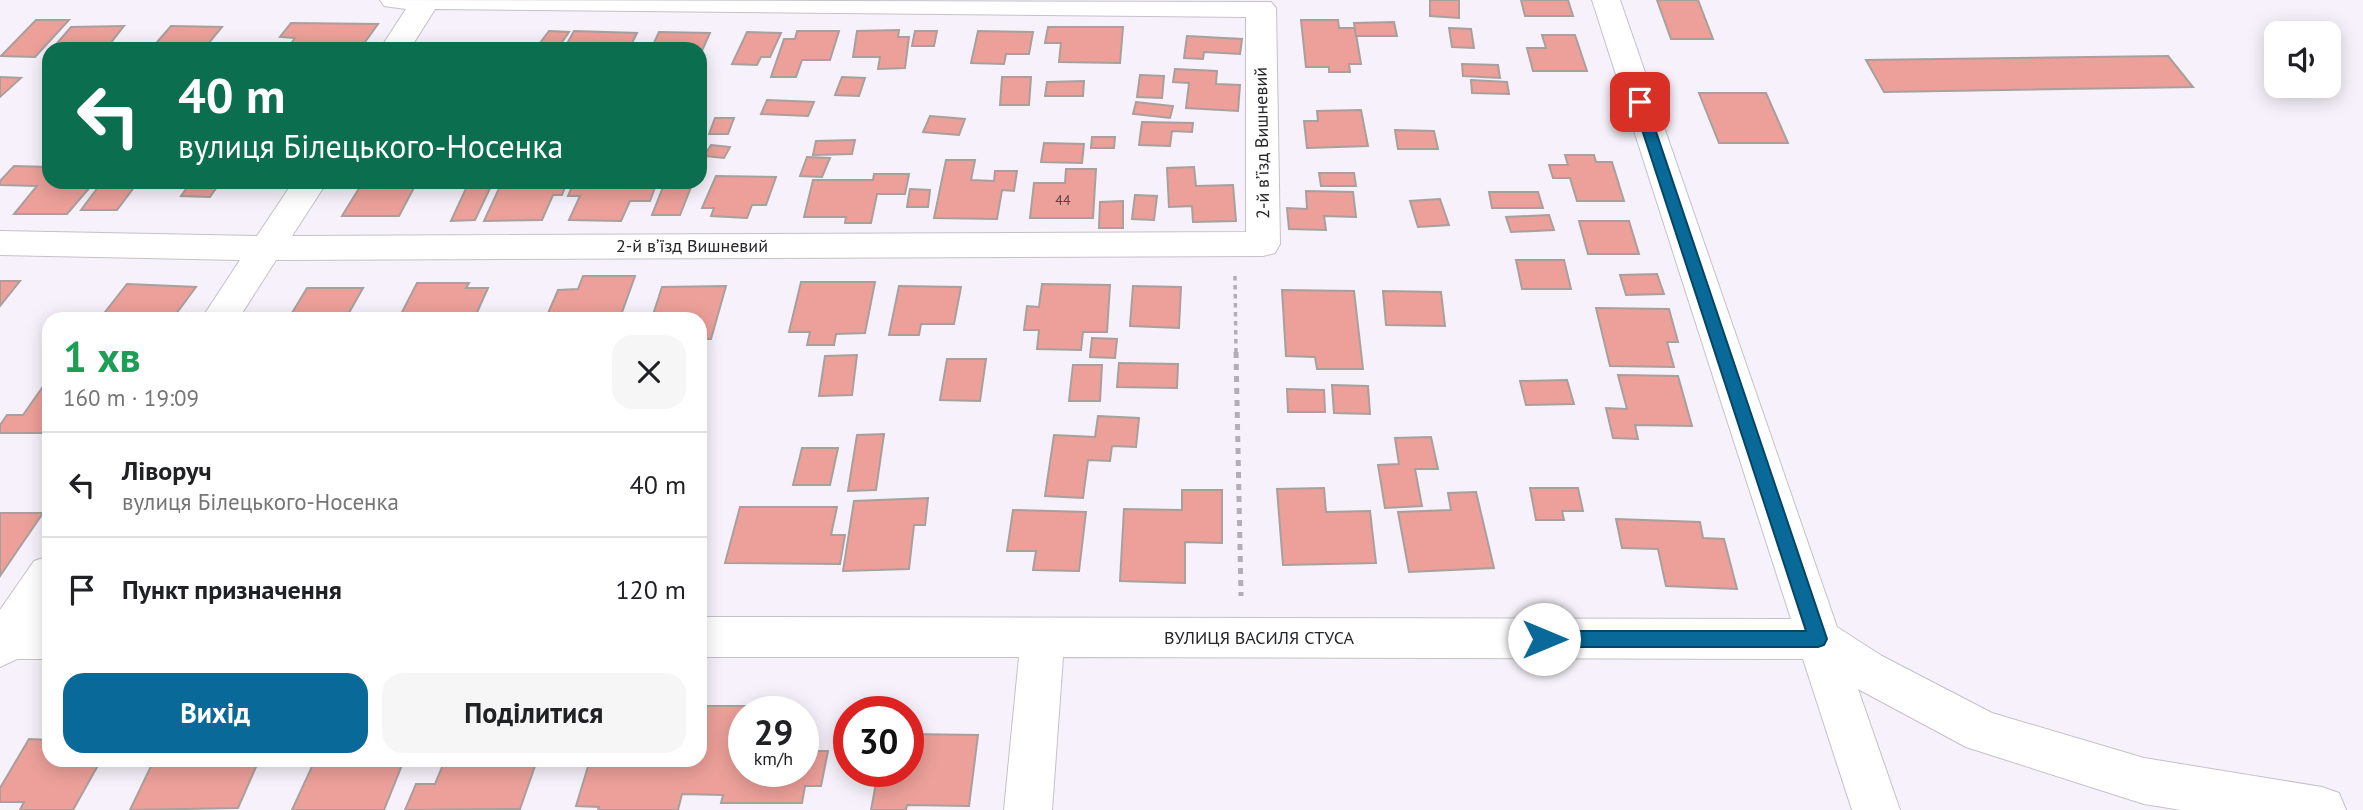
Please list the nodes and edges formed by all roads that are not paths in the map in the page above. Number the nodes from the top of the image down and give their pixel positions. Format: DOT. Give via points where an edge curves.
graph roads {
  1 [pos="394,0"];
  2 [pos="426,0"];
  3 [pos="1606,0"];
  4 [pos="399,42"];
  5 [pos="306,189"];
  6 [pos="0,243"];
  7 [pos="268,248"];
  8 [pos="224,312"];
  9 [pos="42,584"];
  10 [pos="1043,636"];
  11 [pos="707,637"];
  12 [pos="42,639"];
  13 [pos="1818,639"];
  14 [pos="2,642"];
  15 [pos="1028,810"];
  16 [pos="1876,810"];
  17 [pos="2322,810"];
  1 -- 2 [label="street"];
  2 -- 4 [label="street"];
  2 -- 7 [label="street, 2-й вʼїзд Вишневий" via="1261,8 1263,244"];
  3 -- 13 [label="street"];
  5 -- 7 [label="street"];
  6 -- 7 [label="street, 2-й вʼїзд Вишневий"];
  7 -- 8 [label="street"];
  9 -- 14 [label="street"];
  10 -- 11 [label="street, ВУЛИЦЯ ВАСИЛЯ СТУСА"];
  10 -- 13 [label="street, ВУЛИЦЯ ВАСИЛЯ СТУСА"];
  10 -- 15 [label="street"];
  12 -- 14 [label="street"];
  13 -- 16 [label="street"];
  13 -- 17 [label="street" via="1982,732 2144,781"];
}
